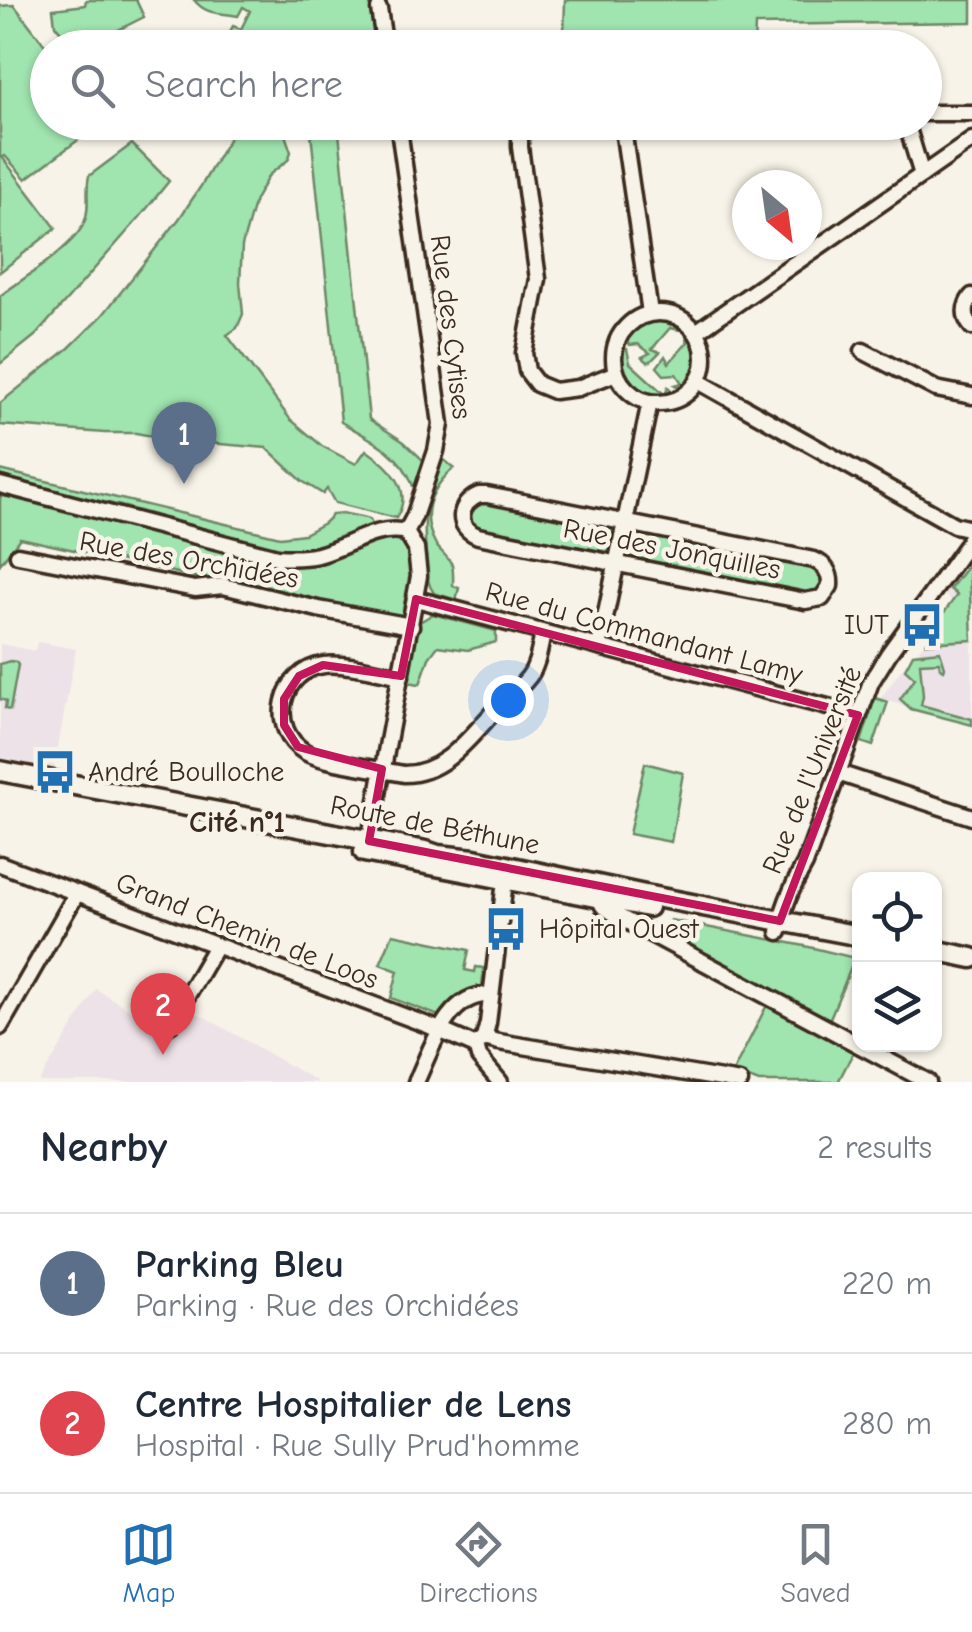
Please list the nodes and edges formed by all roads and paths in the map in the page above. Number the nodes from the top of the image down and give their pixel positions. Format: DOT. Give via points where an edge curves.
graph roads {
  1 [pos="380,9"];
  2 [pos="383,30"];
  3 [pos="942,113"];
  4 [pos="972,113"];
  5 [pos="401,140"];
  6 [pos="520,140"];
  7 [pos="625,140"];
  8 [pos="911,140"];
  9 [pos="972,140"];
  10 [pos="922,175"];
  11 [pos="972,296"];
  12 [pos="650,313"];
  13 [pos="972,327"];
  14 [pos="696,332"];
  15 [pos="863,351"];
  16 [pos="616,373"];
  17 [pos="698,381"];
  18 [pos="972,396"];
  19 [pos="650,402"];
  20 [pos="0,484"];
  21 [pos="626,522"];
  22 [pos="972,531"];
  23 [pos="406,532"];
  24 [pos="18,555"];
  25 [pos="617,564"];
  26 [pos="416,599"];
  27 [pos="411,626"];
  28 [pos="543,633"];
  29 [pos="599,647"];
  30 [pos="401,676"];
  31 [pos="858,715"];
  32 [pos="382,769"];
  33 [pos="0,771"];
  34 [pos="838,773"];
  35 [pos="0,782"];
  36 [pos="972,817"];
  37 [pos="368,846"];
  38 [pos="0,864"];
  39 [pos="506,873"];
  40 [pos="598,890"];
  41 [pos="77,894"];
  42 [pos="644,900"];
  43 [pos="779,926"];
  44 [pos="640,927"];
  45 [pos="852,935"];
  46 [pos="852,945"];
  47 [pos="216,946"];
  48 [pos="942,952"];
  49 [pos="972,958"];
  50 [pos="939,962"];
  51 [pos="972,968"];
  52 [pos="490,995"];
  53 [pos="170,1024"];
  54 [pos="0,1027"];
  55 [pos="442,1030"];
  56 [pos="480,1042"];
  57 [pos="416,1082"];
  58 [pos="500,1082"];
  59 [pos="740,1082"];
  60 [pos="928,1082"];
  1 -- 2 [label="street"];
  3 -- 4 [label="street"];
  5 -- 23 [label="street, Rue des Cytises" via="441,424"];
  6 -- 16 [label="street" via="538,279 524,353 527,371 554,391"];
  7 -- 12 [label="street"];
  8 -- 10 [label="street"];
  9 -- 10 [label="street"];
  10 -- 14 [label="street"];
  11 -- 13 [label="street" via="965,312"];
  12 -- 14 [label="street" via="681,318"];
  12 -- 16 [label="street" via="618,339"];
  14 -- 17 [label="street" via="704,361"];
  15 -- 18 [label="street" via="936,388"];
  16 -- 19 [label="street" via="626,389"];
  17 -- 19 [label="street" via="675,400"];
  17 -- 22 [label="street"];
  19 -- 21 [label="street"];
  20 -- 23 [label="street" via="289,558 388,530"];
  21 -- 25 [label="street"];
  21 -- 25 [label="street, Rue des Jonquilles" via="486,494 468,500 462,512 472,534"];
  21 -- 25 [label="street, Rue des Jonquilles" via="814,560 829,574 830,586 822,598 805,602"];
  22 -- 31 [label="street, Rue de l'Université" via="878,670"];
  23 -- 26 [label="street" via="419,563"];
  24 -- 27 [label="street, Rue des Orchidées" via="195,589 223,586"];
  25 -- 29 [label="street"];
  26 -- 27 [label="street"];
  26 -- 28 [label="street, Rue du Commandant Lamy"];
  27 -- 30 [label="street"];
  28 -- 29 [label="street, Rue du Commandant Lamy"];
  28 -- 32 [label="street" via="528,678 454,754 418,774"];
  29 -- 31 [label="street, Rue du Commandant Lamy"];
  30 -- 32 [label="street"];
  30 -- 32 [label="street" via="323,665 299,676 284,698 284,725 298,746 314,756"];
  31 -- 34 [label="street, Rue de l'Université"];
  32 -- 37 [label="street"];
  33 -- 37 [label="main road, Route de Béthune"];
  34 -- 36 [label="street"];
  34 -- 43 [label="street, Rue de l'Université"];
  35 -- 37 [label="main road, Route de Béthune"];
  37 -- 39 [label="main road, Route de Béthune"];
  38 -- 41 [label="street, Grand Chemin de Loos"];
  39 -- 40 [label="main road, Route de Béthune"];
  39 -- 52 [label="street"];
  40 -- 42 [label="main road, Route de Béthune"];
  40 -- 44 [label="street" via="606,908"];
  41 -- 47 [label="street, Grand Chemin de Loos"];
  41 -- 54 [label="street"];
  42 -- 43 [label="main road, Route de Béthune"];
  42 -- 44 [label="street"];
  43 -- 45 [label="main road, Route de Béthune"];
  43 -- 46 [label="main road, Route de Béthune"];
  44 -- 60 [label="street"];
  47 -- 53 [label="street"];
  47 -- 55 [label="street, Grand Chemin de Loos"];
  48 -- 49 [label="main road"];
  50 -- 51 [label="main road"];
  52 -- 55 [label="street" via="459,1005"];
  52 -- 56 [label="street"];
  55 -- 56 [label="street, Grand Chemin de Loos"];
  55 -- 57 [label="street"];
  56 -- 58 [label="street" via="479,1057"];
  56 -- 59 [label="street, Grand Chemin de Loos"];
}
